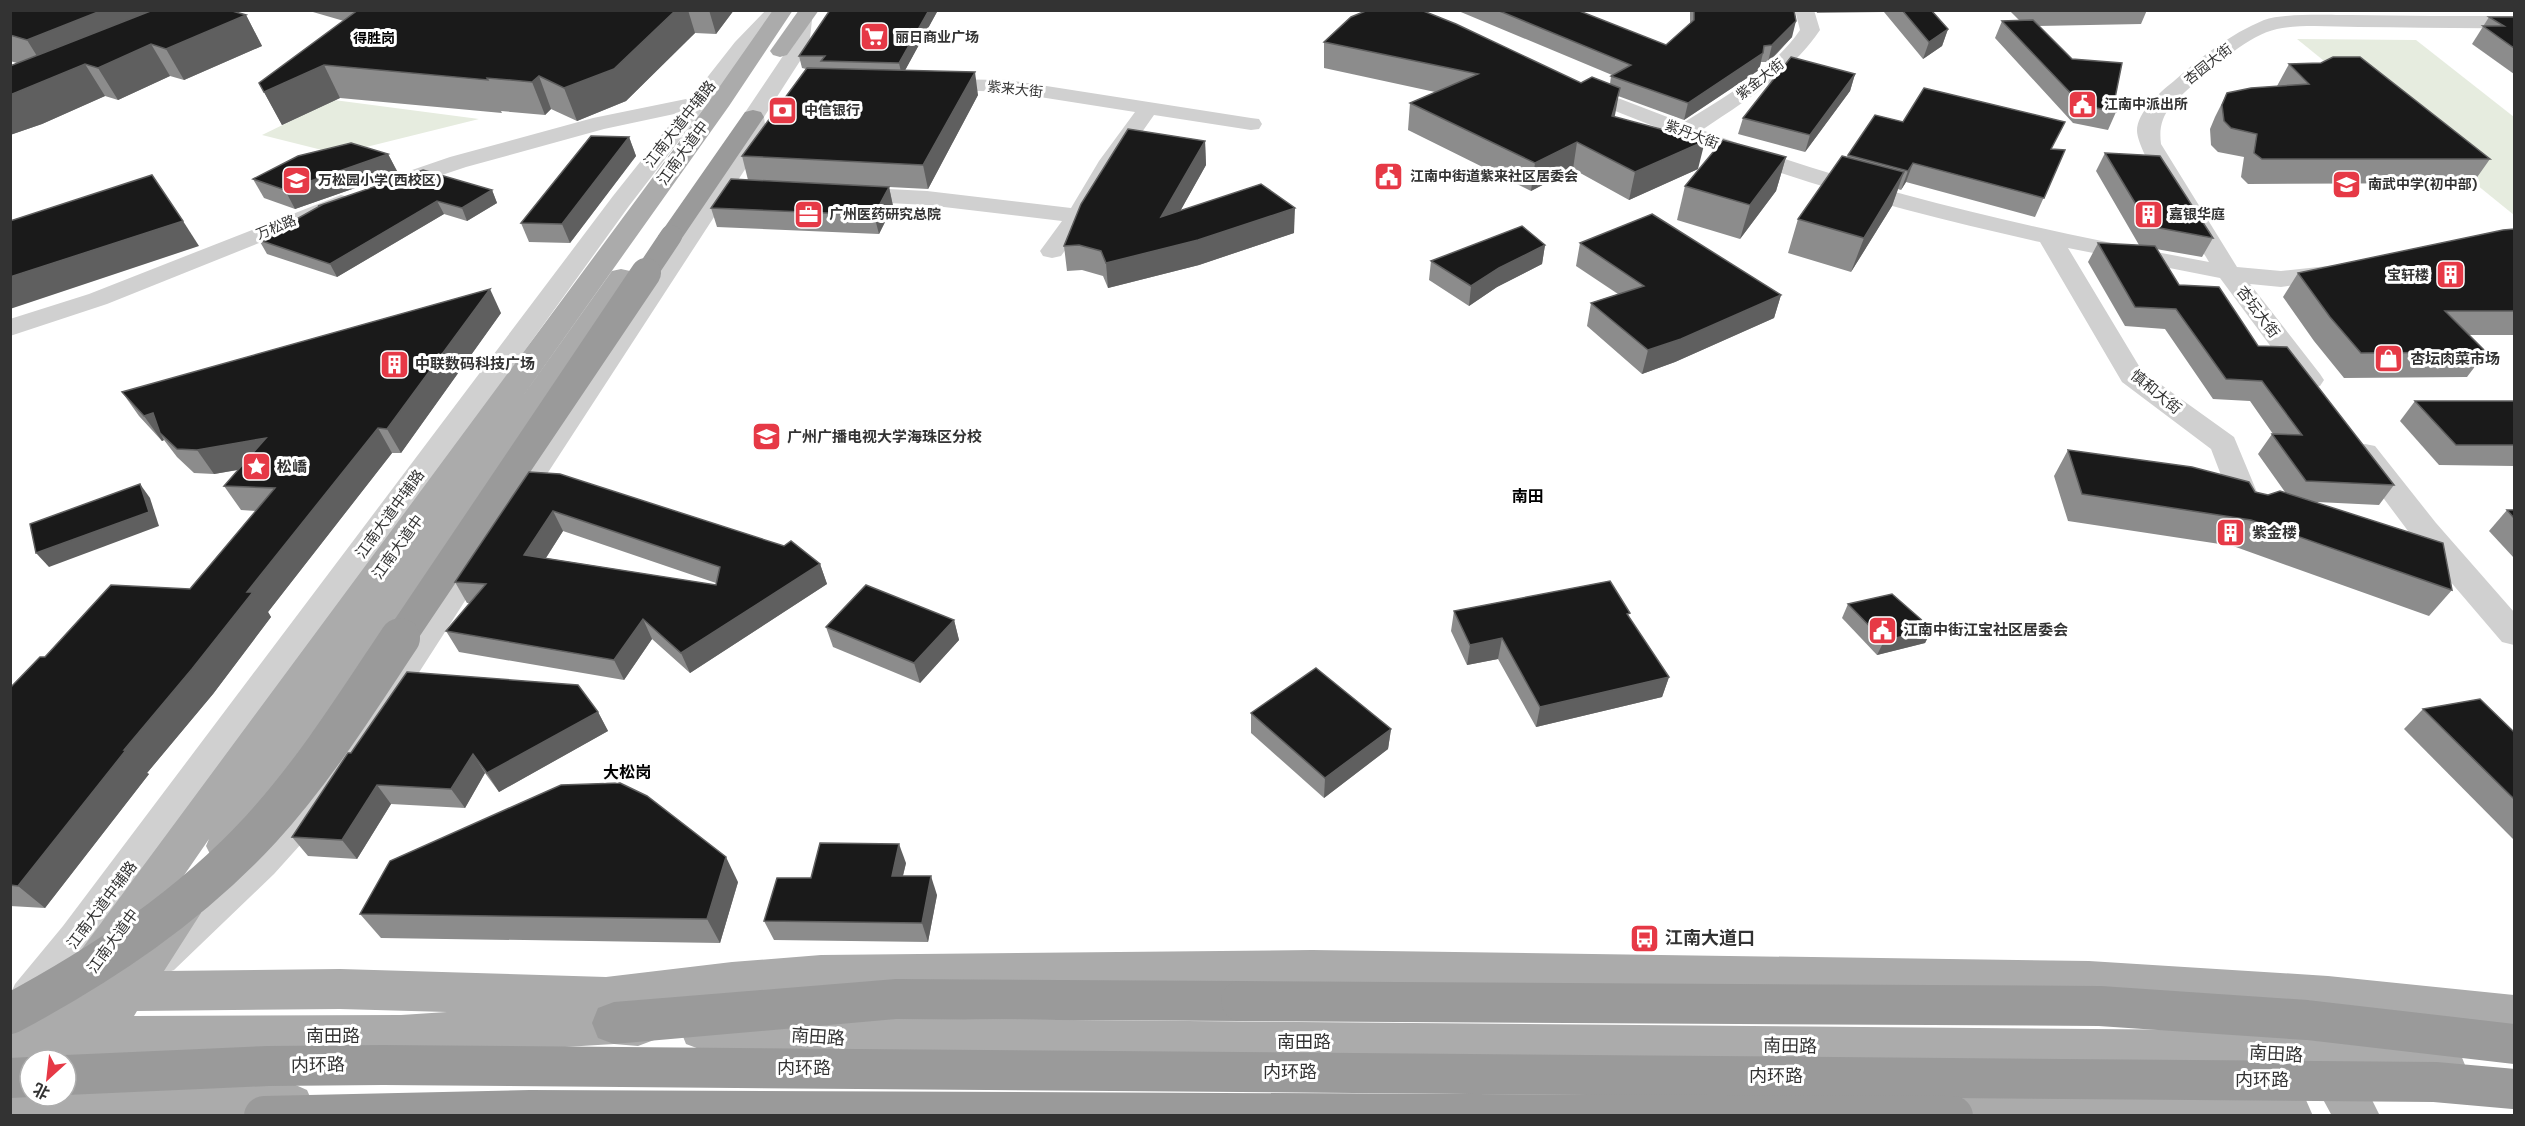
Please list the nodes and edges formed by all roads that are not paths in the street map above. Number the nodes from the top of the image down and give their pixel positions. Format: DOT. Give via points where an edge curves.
graph roads {
  1 [pos="1804,10"];
  2 [pos="2254,10"];
  3 [pos="793,13"];
  4 [pos="2514,22"];
  5 [pos="2272,24"];
  6 [pos="1554,80"];
  7 [pos="776,82"];
  8 [pos="801,82"];
  9 [pos="917,84"];
  10 [pos="1149,108"];
  11 [pos="726,109"];
  12 [pos="1251,124"];
  13 [pos="1684,132"];
  14 [pos="825,193"];
  15 [pos="1078,216"];
  16 [pos="2048,235"];
  17 [pos="1052,251"];
  18 [pos="2357,268"];
  19 [pos="2229,273"];
  20 [pos="10,328"];
  21 [pos="2327,403"];
  22 [pos="2347,429"];
  23 [pos="2249,509"];
  24 [pos="2514,633"];
  25 [pos="1621,975"];
  26 [pos="2089,981"];
  27 [pos="2189,986"];
  28 [pos="125,991"];
  29 [pos="427,992"];
  30 [pos="2514,1016"];
  31 [pos="614,1023"];
  32 [pos="94,1037"];
  33 [pos="1569,1044"];
  34 [pos="2514,1044"];
  35 [pos="44,1048"];
  36 [pos="48,1048"];
  37 [pos="76,1048"];
  38 [pos="2213,1051"];
  39 [pos="2323,1056"];
  40 [pos="2514,1072"];
  41 [pos="78,1073"];
  42 [pos="78,1079"];
  43 [pos="2514,1089"];
  44 [pos="452,1110"];
  45 [pos="612,1111"];
  46 [pos="766,1111"];
  47 [pos="2203,1114"];
  48 [pos="264,1116"];
  49 [pos="1953,1116"];
  50 [pos="2290,1116"];
  51 [pos="2357,1116"];
  1 -- 13 [label="street, 紫金大街" via="1810,30 1803,44 1748,90"];
  2 -- 5 [label="street"];
  3 -- 7 [label="street" via="799,47"];
  3 -- 11 [label="main road, 江南大道中"];
  4 -- 5 [label="street"];
  5 -- 19 [label="street, 杏园大街" via="2238,40 2169,95 2158,107 2148,129 2150,144 2163,168"];
  6 -- 13 [label="street, 紫丹大街"];
  7 -- 8 [label="street"];
  7 -- 11 [label="street"];
  9 -- 10 [label="street, 紫来大街" via="1008,86"];
  10 -- 12 [label="street, 紫来大街"];
  10 -- 15 [label="street" via="1110,161"];
  11 -- 20 [label="street, 万松路" via="458,162 316,211 98,299"];
  11 -- 28 [label="main road, 江南大道中"];
  11 -- 28 [label="street" via="756,126 734,189 315,803 260,862"];
  11 -- 35 [label="highway, bridge" via="671,237 312,765 255,836 210,880 73,980"];
  11 -- 36 [label="main road, 江南大道中" via="567,293 215,775"];
  13 -- 16 [label="street, 紫丹大街" via="1840,183"];
  14 -- 15 [label="street" via="927,198"];
  15 -- 17 [label="street"];
  16 -- 19 [label="street, 紫丹大街"];
  16 -- 23 [label="street, 慎和大街" via="2132,376 2224,444"];
  18 -- 19 [label="street, 杏坛大街" via="2281,279"];
  19 -- 21 [label="street, 杏坛大街"];
  22 -- 24 [label="street" via="2425,531"];
  25 -- 26 [label="main road"];
  25 -- 29 [label="main road" via="1312,970 821,975 732,981 606,997"];
  25 -- 33 [label="main road"];
  26 -- 27 [label="main road"];
  26 -- 38 [label="main road"];
  27 -- 30 [label="main road"];
  27 -- 39 [label="main road"];
  28 -- 29 [label="main road"];
  28 -- 32 [label="main road, 江南大道中"];
  29 -- 31 [label="main road"];
  31 -- 32 [label="main road, 南田路" via="401,1036"];
  31 -- 33 [label="main road, 南田路" via="851,1039"];
  31 -- 34 [label="highway, bridge" via="896,999 2100,1006 2307,1020"];
  32 -- 37 [label="main road, 江南大道中"];
  33 -- 38 [label="main road, 南田路"];
  38 -- 39 [label="main road, 南田路"];
  39 -- 40 [label="main road, 南田路"];
  39 -- 51 [label="main road"];
  41 -- 43 [label="highway, 内环路, bridge" via="395,1065 2435,1082"];
  42 -- 44 [label="main road"];
  44 -- 45 [label="main road"];
  45 -- 46 [label="main road"];
  46 -- 47 [label="main road" via="1555,1107"];
  47 -- 50 [label="main road"];
  48 -- 49 [label="highway, bridge" via="530,1110"];
}
